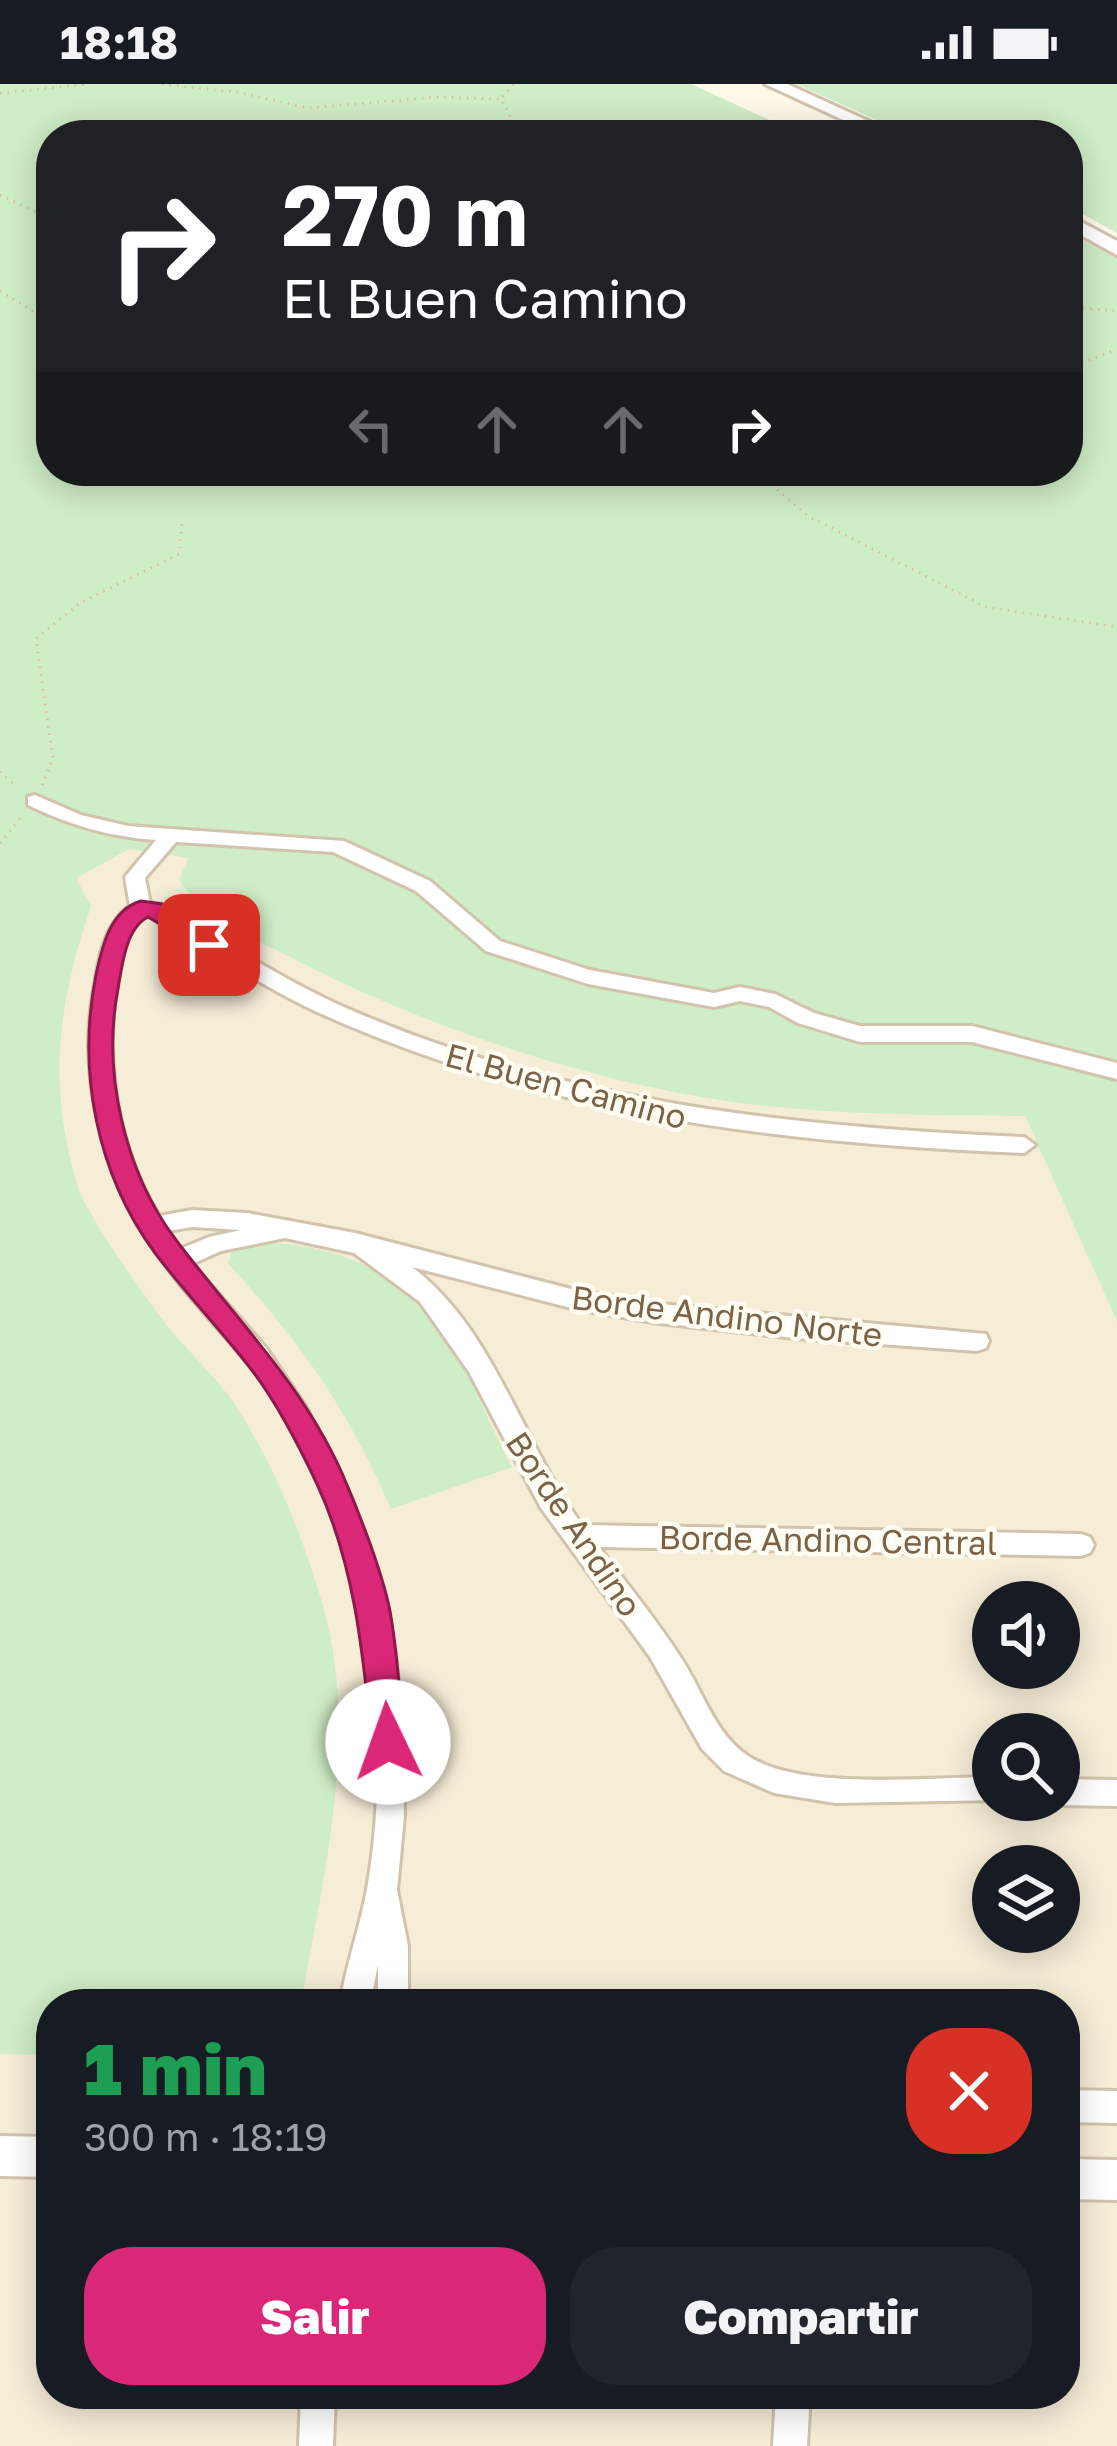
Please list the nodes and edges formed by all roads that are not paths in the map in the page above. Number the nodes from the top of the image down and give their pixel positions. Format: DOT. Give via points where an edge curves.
graph roads {
  1 [pos="773,84"];
  2 [pos="856,120"];
  3 [pos="1083,229"];
  4 [pos="1117,249"];
  5 [pos="35,801"];
  6 [pos="171,835"];
  7 [pos="141,909"];
  8 [pos="1117,1071"];
  9 [pos="1024,1144"];
  10 [pos="153,1227"];
  11 [pos="298,1232"];
  12 [pos="355,1242"];
  13 [pos="175,1261"];
  14 [pos="479,1275"];
  15 [pos="440,1308"];
  16 [pos="977,1341"];
  17 [pos="574,1536"];
  18 [pos="1081,1545"];
  19 [pos="972,1789"];
  20 [pos="1080,1792"];
  21 [pos="1117,1793"];
  22 [pos="382,1891"];
  23 [pos="357,1989"];
  24 [pos="393,1989"];
  25 [pos="1080,2106"];
  26 [pos="1117,2107"];
  27 [pos="0,2156"];
  28 [pos="36,2157"];
  29 [pos="1080,2179"];
  30 [pos="1117,2180"];
  31 [pos="318,2409"];
  32 [pos="326,2409"];
  33 [pos="793,2409"];
  34 [pos="317,2439"];
  35 [pos="790,2446"];
  1 -- 2 [label="street"];
  3 -- 4 [label="street"];
  5 -- 6 [label="street" via="75,820"];
  6 -- 7 [label="street" via="135,877"];
  6 -- 8 [label="street" via="337,846 423,886 494,946 588,977 714,1000 740,994 775,1001 860,1034 972,1034"];
  7 -- 9 [label="street, El Buen Camino" via="326,1008 538,1085 753,1129"];
  7 -- 10 [label="street" via="126,920 111,959 99,1054 116,1146"];
  10 -- 11 [label="street" via="196,1216"];
  10 -- 13 [label="street"];
  11 -- 12 [label="street, Borde Andino Norte"];
  11 -- 13 [label="street" via="239,1237"];
  12 -- 14 [label="street, Borde Andino Norte"];
  12 -- 15 [label="street, Borde Andino"];
  13 -- 22 [label="street" via="293,1408 361,1560 387,1712"];
  14 -- 15 [label="street" via="453,1285"];
  14 -- 16 [label="street, Borde Andino Norte" via="649,1312"];
  15 -- 17 [label="street, Borde Andino"];
  17 -- 18 [label="street, Borde Andino Central"];
  17 -- 19 [label="street, Borde Andino" via="736,1765 806,1785"];
  20 -- 21 [label="street"];
  22 -- 23 [label="street"];
  22 -- 24 [label="street"];
  25 -- 26 [label="street"];
  27 -- 28 [label="street"];
  29 -- 30 [label="street"];
  31 -- 34 [label="street"];
  32 -- 34 [label="street"];
  33 -- 35 [label="street"];
}
